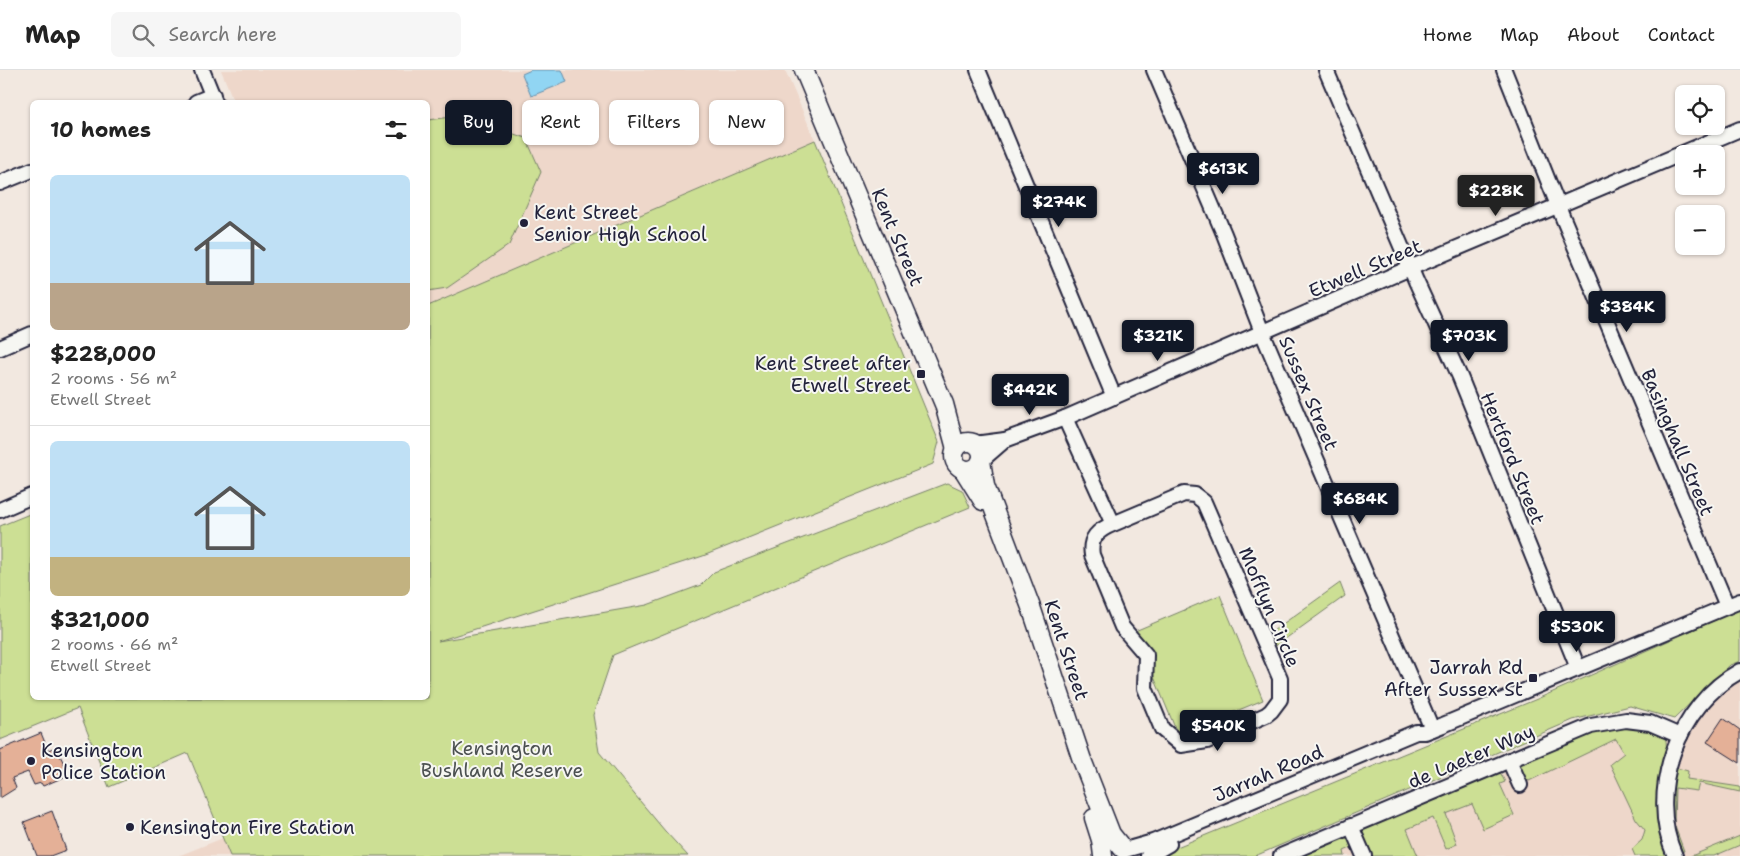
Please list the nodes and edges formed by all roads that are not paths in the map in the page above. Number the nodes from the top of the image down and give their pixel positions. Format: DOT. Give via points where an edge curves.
graph roads {
  1 [pos="202,70"];
  2 [pos="978,70"];
  3 [pos="1154,70"];
  4 [pos="1326,70"];
  5 [pos="1504,70"];
  6 [pos="804,71"];
  7 [pos="214,99"];
  8 [pos="1740,129"];
  9 [pos="30,171"];
  10 [pos="0,183"];
  11 [pos="1558,206"];
  12 [pos="1410,268"];
  13 [pos="1262,332"];
  14 [pos="30,335"];
  15 [pos="0,348"];
  16 [pos="1114,397"];
  17 [pos="1065,418"];
  18 [pos="1005,440"];
  19 [pos="967,445"];
  20 [pos="981,460"];
  21 [pos="963,469"];
  22 [pos="30,497"];
  23 [pos="0,510"];
  24 [pos="1113,524"];
  25 [pos="1734,603"];
  26 [pos="1578,668"];
  27 [pos="1740,671"];
  28 [pos="1428,730"];
  29 [pos="1680,736"];
  30 [pos="1509,760"];
  31 [pos="1520,785"];
  32 [pos="1351,826"];
  33 [pos="1126,852"];
  34 [pos="1104,856"];
  35 [pos="1148,856"];
  36 [pos="1281,856"];
  37 [pos="1364,856"];
  38 [pos="1675,856"];
  1 -- 7 [label="street"];
  2 -- 16 [label="street"];
  3 -- 13 [label="street, Sussex Street"];
  4 -- 12 [label="street, Hertford Street"];
  5 -- 11 [label="street, Basinghall Street"];
  6 -- 19 [label="main road, Kent Street" via="949,418"];
  8 -- 11 [label="street, Etwell Street"];
  9 -- 10 [label="street"];
  11 -- 12 [label="street, Etwell Street"];
  11 -- 25 [label="street, Basinghall Street"];
  12 -- 13 [label="street, Etwell Street"];
  12 -- 26 [label="street, Hertford Street" via="1460,377"];
  13 -- 16 [label="street, Etwell Street"];
  13 -- 28 [label="street, Sussex Street"];
  14 -- 15 [label="street"];
  16 -- 17 [label="street, Etwell Street"];
  17 -- 18 [label="street, Etwell Street"];
  17 -- 24 [label="street"];
  18 -- 19 [label="street, Etwell Street"];
  18 -- 20 [label="street, Etwell Street"];
  19 -- 20 [label="main road" via="981,450"];
  19 -- 21 [label="main road" via="955,461"];
  20 -- 21 [label="main road" via="974,469"];
  20 -- 33 [label="main road, Kent Street" via="985,486 1032,610 1082,760 1111,834"];
  21 -- 34 [label="main road, Kent Street" via="985,504 1022,601 1069,758 1096,821"];
  22 -- 23 [label="street"];
  24 -- 24 [label="street, Mofflyn Circle" via="1094,536 1092,555 1122,627 1146,655 1145,688 1166,734 1181,745 1195,744 1271,711 1280,699 1280,678 1204,502 1184,494"];
  25 -- 26 [label="street, Jarrah Road"];
  26 -- 28 [label="street, Jarrah Road"];
  27 -- 29 [label="street" via="1701,704"];
  28 -- 33 [label="street, Jarrah Road" via="1416,732"];
  28 -- 35 [label="street, Jarrah Road" via="1419,739 1196,831"];
  29 -- 30 [label="street, de Laeter Way" via="1650,723 1608,722"];
  29 -- 38 [label="street" via="1670,759 1666,799 1667,837"];
  30 -- 31 [label="street"];
  30 -- 32 [label="street, de Laeter Way"];
  32 -- 36 [label="street, de Laeter Way"];
  32 -- 37 [label="street"];
  33 -- 34 [label="main road" via="1114,848"];
}
